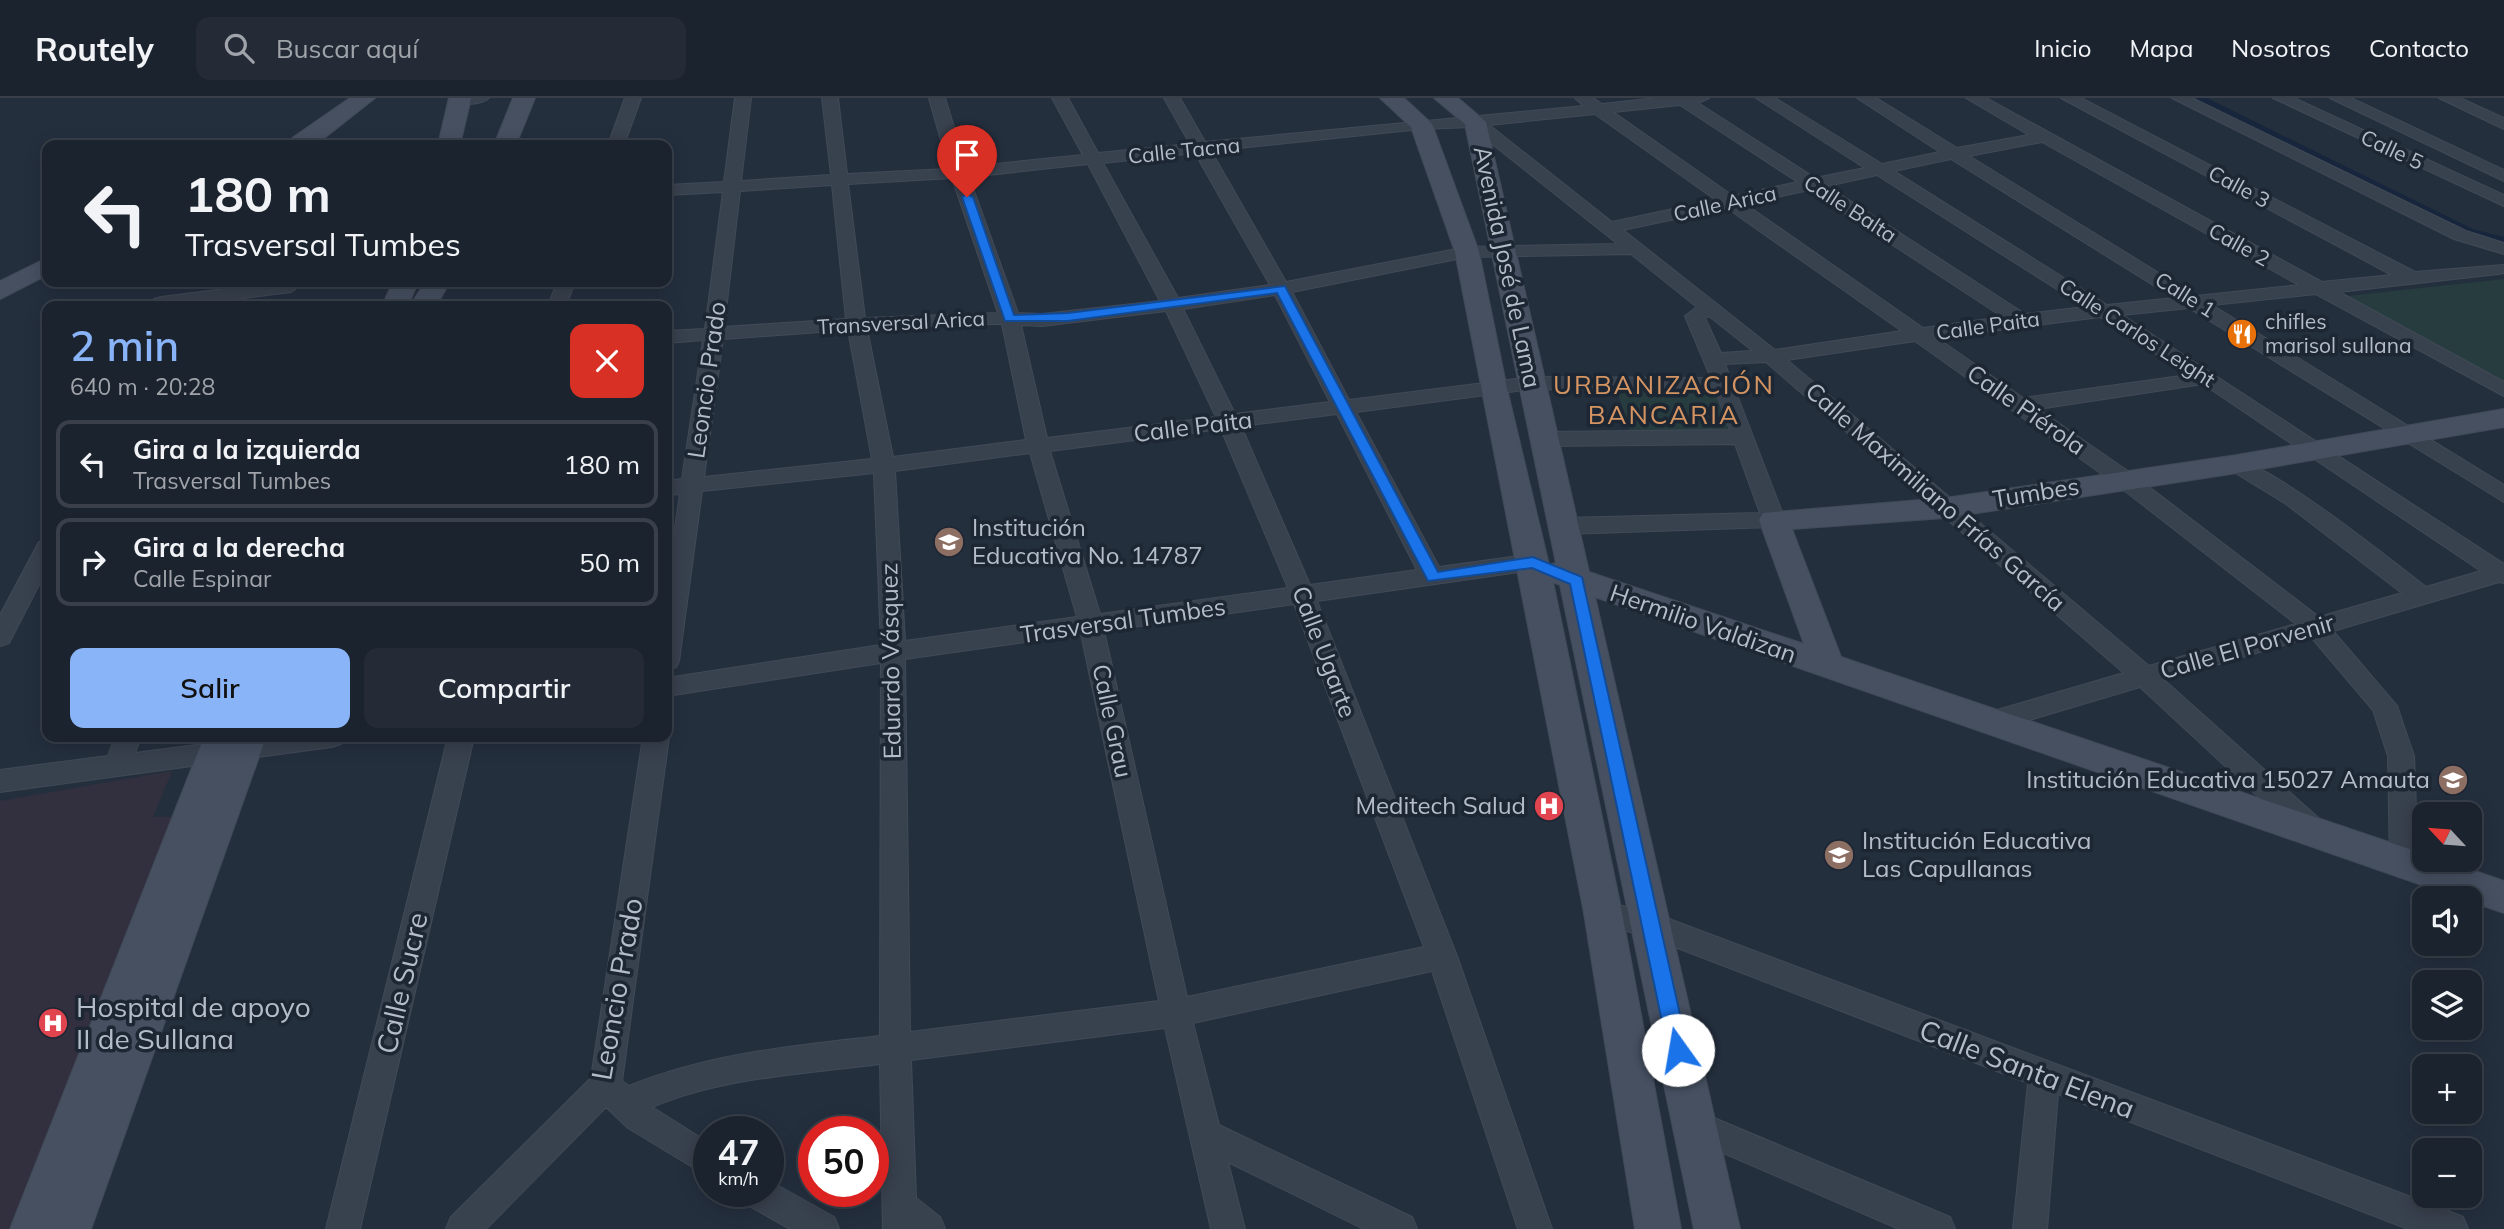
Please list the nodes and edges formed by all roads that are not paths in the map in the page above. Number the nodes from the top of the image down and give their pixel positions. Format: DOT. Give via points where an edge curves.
graph roads {
  1 [pos="364,98"];
  2 [pos="467,98"];
  3 [pos="524,98"];
  4 [pos="633,98"];
  5 [pos="743,98"];
  6 [pos="830,98"];
  7 [pos="937,98"];
  8 [pos="1060,98"];
  9 [pos="1172,98"];
  10 [pos="1391,98"];
  11 [pos="1445,98"];
  12 [pos="1765,98"];
  13 [pos="1865,98"];
  14 [pos="1974,98"];
  15 [pos="2069,98"];
  16 [pos="2180,98"];
  17 [pos="2281,98"];
  18 [pos="2338,98"];
  19 [pos="2447,98"];
  20 [pos="1688,99"];
  21 [pos="1591,104"];
  22 [pos="1475,122"];
  23 [pos="1421,124"];
  24 [pos="2504,124"];
  25 [pos="2045,137"];
  26 [pos="301,140"];
  27 [pos="451,140"];
  28 [pos="507,140"];
  29 [pos="618,140"];
  30 [pos="1200,149"];
  31 [pos="1956,153"];
  32 [pos="1094,161"];
  33 [pos="1881,170"];
  34 [pos="959,173"];
  35 [pos="2504,176"];
  36 [pos="839,180"];
  37 [pos="732,186"];
  38 [pos="1814,186"];
  39 [pos="672,190"];
  40 [pos="2504,201"];
  41 [pos="1732,202"];
  42 [pos="1609,228"];
  43 [pos="1635,249"];
  44 [pos="2504,249"];
  45 [pos="1503,250"];
  46 [pos="1467,252"];
  47 [pos="42,268"];
  48 [pos="2498,268"];
  49 [pos="2410,277"];
  50 [pos="273,287"];
  51 [pos="2317,288"];
  52 [pos="1281,289"];
  53 [pos="0,291"];
  54 [pos="185,301"];
  55 [pos="2195,301"];
  56 [pos="1172,305"];
  57 [pos="1707,309"];
  58 [pos="2105,311"];
  59 [pos="1010,319"];
  60 [pos="2021,320"];
  61 [pos="856,324"];
  62 [pos="714,334"];
  63 [pos="1922,336"];
  64 [pos="672,337"];
  65 [pos="1771,356"];
  66 [pos="1714,359"];
  67 [pos="2206,378"];
  68 [pos="1532,383"];
  69 [pos="1721,384"];
  70 [pos="1493,389"];
  71 [pos="2504,390"];
  72 [pos="2019,405"];
  73 [pos="1344,408"];
  74 [pos="2503,419"];
  75 [pos="1229,423"];
  76 [pos="2411,435"];
  77 [pos="1741,437"];
  78 [pos="1545,439"];
  79 [pos="1038,445"];
  80 [pos="2321,450"];
  81 [pos="2237,464"];
  82 [pos="884,466"];
  83 [pos="2124,479"];
  84 [pos="692,485"];
  85 [pos="672,487"];
  86 [pos="2504,495"];
  87 [pos="1945,508"];
  88 [pos="1774,520"];
  89 [pos="1564,526"];
  90 [pos="42,558"];
  91 [pos="1533,562"];
  92 [pos="2503,574"];
  93 [pos="1433,578"];
  94 [pos="1577,581"];
  95 [pos="1303,596"];
  96 [pos="2422,596"];
  97 [pos="1091,625"];
  98 [pos="672,626"];
  99 [pos="2316,627"];
  100 [pos="0,637"];
  101 [pos="893,652"];
  102 [pos="1829,668"];
  103 [pos="2145,677"];
  104 [pos="672,686"];
  105 [pos="1989,722"];
  106 [pos="126,742"];
  107 [pos="261,742"];
  108 [pos="460,742"];
  109 [pos="655,742"];
  110 [pos="232,744"];
  111 [pos="117,766"];
  112 [pos="0,781"];
  113 [pos="2317,833"];
  114 [pos="2404,863"];
  115 [pos="2504,897"];
  116 [pos="1603,914"];
  117 [pos="1651,925"];
  118 [pos="1442,956"];
  119 [pos="1176,1013"];
  120 [pos="895,1047"];
  121 [pos="2044,1075"];
  122 [pos="615,1094"];
  123 [pos="1695,1125"];
  124 [pos="1208,1136"];
  125 [pos="693,1151"];
  126 [pos="784,1207"];
  127 [pos="901,1218"];
  128 [pos="33,1229"];
  129 [pos="68,1229"];
  130 [pos="343,1229"];
  131 [pos="463,1229"];
  132 [pos="822,1229"];
  133 [pos="928,1229"];
  134 [pos="1228,1229"];
  135 [pos="1400,1229"];
  136 [pos="1535,1229"];
  137 [pos="1658,1229"];
  138 [pos="1717,1229"];
  139 [pos="1938,1229"];
  140 [pos="2030,1229"];
  141 [pos="2451,1229"];
  1 -- 26 [label="street"];
  2 -- 27 [label="street"];
  3 -- 28 [label="street"];
  4 -- 29 [label="street"];
  5 -- 37 [label="street, Leoncio Prado"];
  6 -- 36 [label="street, Eduardo Vásquez"];
  7 -- 34 [label="street, Calle Grau"];
  8 -- 32 [label="street, Calle Ugarte"];
  9 -- 30 [label="street"];
  10 -- 23 [label="street, Avenida José de Lama"];
  11 -- 22 [label="street, Avenida José de Lama"];
  12 -- 33 [label="street, Calle Carlos Leight"];
  13 -- 31 [label="street, Calle 1"];
  14 -- 25 [label="street, Calle 2"];
  15 -- 49 [label="street, Calle 3"];
  16 -- 44 [label="street" via="2459,234"];
  17 -- 40 [label="street, Calle 5"];
  18 -- 35 [label="street"];
  19 -- 24 [label="street"];
  20 -- 21 [label="street, Calle Tacna"];
  20 -- 38 [label="street, Calle Balta"];
  21 -- 22 [label="street, Calle Tacna"];
  21 -- 41 [label="street, Calle Piérola"];
  22 -- 23 [label="street, Calle Tacna"];
  22 -- 42 [label="street, Calle Maximiliano Frías García"];
  22 -- 45 [label="street, Avenida José de Lama"];
  23 -- 30 [label="street, Calle Tacna"];
  23 -- 46 [label="street, Avenida José de Lama"];
  25 -- 31 [label="street, Calle Arica"];
  25 -- 51 [label="street, Calle 2"];
  30 -- 32 [label="street, Calle Tacna"];
  30 -- 52 [label="street"];
  31 -- 33 [label="street, Calle Arica"];
  31 -- 55 [label="street, Calle 1"];
  32 -- 34 [label="street, Calle Tacna"];
  32 -- 56 [label="street, Calle Ugarte"];
  33 -- 38 [label="street, Calle Arica"];
  33 -- 58 [label="street, Calle Carlos Leight"];
  34 -- 36 [label="street, Calle Tacna"];
  34 -- 59 [label="street, Calle Grau"];
  36 -- 37 [label="street, Calle Tacna"];
  36 -- 61 [label="street, Eduardo Vásquez"];
  37 -- 39 [label="street, Calle Tacna"];
  37 -- 62 [label="street, Leoncio Prado"];
  38 -- 41 [label="street, Calle Arica"];
  38 -- 60 [label="street, Calle Balta"];
  41 -- 42 [label="street, Calle Arica"];
  41 -- 63 [label="street, Calle Piérola"];
  42 -- 43 [label="street, Calle Maximiliano Frías García"];
  43 -- 45 [label="street, Transversal Arica"];
  43 -- 57 [label="street, Calle Maximiliano Frías García"];
  45 -- 46 [label="street, Transversal Arica"];
  45 -- 68 [label="street, Avenida José de Lama"];
  46 -- 52 [label="street, Transversal Arica"];
  46 -- 70 [label="street, Avenida José de Lama"];
  47 -- 53 [label="street"];
  48 -- 49 [label="street, Calle Paita"];
  49 -- 51 [label="street, Calle Paita"];
  50 -- 54 [label="street"];
  51 -- 55 [label="street, Calle Paita"];
  51 -- 71 [label="street, Calle 2"];
  52 -- 56 [label="street, Transversal Arica"];
  52 -- 73 [label="street"];
  55 -- 58 [label="street, Calle Paita"];
  55 -- 76 [label="street, Calle 1"];
  56 -- 59 [label="street, Transversal Arica" via="1042,320"];
  56 -- 75 [label="street, Calle Ugarte"];
  57 -- 65 [label="street, Calle Maximiliano Frías García"];
  57 -- 66 [label="street" via="1695,316"];
  58 -- 60 [label="street, Calle Paita"];
  58 -- 67 [label="street, Calle Carlos Leight"];
  59 -- 61 [label="street, Transversal Arica"];
  59 -- 79 [label="street, Calle Grau"];
  60 -- 63 [label="street, Calle Paita"];
  61 -- 62 [label="street, Transversal Arica"];
  61 -- 82 [label="street, Eduardo Vásquez"];
  62 -- 64 [label="street, Transversal Arica"];
  62 -- 84 [label="street, Leoncio Prado"];
  63 -- 65 [label="street, Calle Paita"];
  63 -- 72 [label="street, Calle Piérola"];
  65 -- 66 [label="street, Calle Paita"];
  65 -- 87 [label="street, Calle Maximiliano Frías García"];
  66 -- 69 [label="street"];
  67 -- 72 [label="street"];
  67 -- 80 [label="street, Calle Carlos Leight"];
  68 -- 69 [label="street, Calle Paita"];
  68 -- 70 [label="street, Calle Paita"];
  68 -- 78 [label="street, Avenida José de Lama"];
  69 -- 77 [label="street"];
  70 -- 73 [label="street, Calle Paita"];
  70 -- 91 [label="street, Avenida José de Lama"];
  72 -- 83 [label="street, Calle Piérola"];
  73 -- 75 [label="street, Calle Paita"];
  73 -- 93 [label="street"];
  74 -- 76 [label="street, Tumbes"];
  75 -- 79 [label="street, Calle Paita"];
  75 -- 95 [label="street, Calle Ugarte"];
  76 -- 80 [label="street, Tumbes"];
  76 -- 86 [label="street, Calle 1"];
  77 -- 78 [label="street"];
  77 -- 88 [label="street"];
  78 -- 89 [label="street, Avenida José de Lama"];
  79 -- 82 [label="street, Calle Paita"];
  79 -- 97 [label="street, Calle Grau"];
  80 -- 81 [label="street, Tumbes"];
  80 -- 92 [label="street, Calle Carlos Leight"];
  81 -- 83 [label="street, Tumbes"];
  81 -- 96 [label="street" via="2294,499"];
  82 -- 84 [label="street, Calle Paita"];
  82 -- 101 [label="street, Eduardo Vásquez"];
  83 -- 87 [label="street, Tumbes"];
  83 -- 99 [label="street, Calle Piérola"];
  84 -- 85 [label="street, Calle Paita"];
  84 -- 98 [label="street, Leoncio Prado"];
  87 -- 88 [label="street, Tumbes"];
  87 -- 103 [label="street, Calle Maximiliano Frías García"];
  88 -- 89 [label="street, Tumbes"];
  88 -- 102 [label="street"];
  89 -- 94 [label="street, Avenida José de Lama"];
  90 -- 100 [label="street"];
  91 -- 93 [label="street, Trasversal Tumbes"];
  91 -- 94 [label="street"];
  91 -- 116 [label="street, Avenida José de Lama"];
  92 -- 96 [label="street, Calle El Porvenir"];
  93 -- 95 [label="street, Trasversal Tumbes"];
  94 -- 102 [label="street, Hermilio Valdizan"];
  94 -- 117 [label="street, Avenida José de Lama"];
  95 -- 97 [label="street, Trasversal Tumbes"];
  95 -- 118 [label="street, Calle Ugarte"];
  96 -- 99 [label="street, Calle El Porvenir"];
  97 -- 101 [label="street, Trasversal Tumbes"];
  97 -- 119 [label="street, Calle Grau"];
  99 -- 103 [label="street, Calle El Porvenir"];
  99 -- 114 [label="street, Calle Piérola" via="2384,706 2401,756"];
  101 -- 104 [label="street, Trasversal Tumbes"];
  101 -- 120 [label="street, Eduardo Vásquez"];
  102 -- 105 [label="street, Hermilio Valdizan"];
  103 -- 105 [label="street, Calle El Porvenir"];
  103 -- 113 [label="street, Calle Maximiliano Frías García"];
  105 -- 113 [label="street, Hermilio Valdizan"];
  106 -- 111 [label="street"];
  107 -- 110 [label="street"];
  108 -- 130 [label="street, Calle Sucre"];
  109 -- 122 [label="street, Leoncio Prado"];
  110 -- 111 [label="street"];
  110 -- 128 [label="street"];
  110 -- 129 [label="street"];
  111 -- 112 [label="street"];
  113 -- 114 [label="street, Hermilio Valdizan"];
  114 -- 115 [label="street, Hermilio Valdizan"];
  116 -- 117 [label="street, Calle Santa Elena"];
  116 -- 137 [label="street, Avenida José de Lama"];
  117 -- 121 [label="street, Calle Santa Elena"];
  117 -- 123 [label="street, Avenida José de Lama"];
  118 -- 119 [label="street"];
  118 -- 136 [label="street, Calle Ugarte"];
  119 -- 120 [label="street"];
  119 -- 124 [label="street, Calle Grau"];
  120 -- 122 [label="street" via="733,1069"];
  120 -- 127 [label="street, Eduardo Vásquez"];
  121 -- 140 [label="street"];
  121 -- 141 [label="street, Calle Santa Elena"];
  122 -- 125 [label="street" via="639,1117"];
  122 -- 131 [label="street, Leoncio Prado"];
  123 -- 138 [label="street, Avenida José de Lama"];
  123 -- 139 [label="street"];
  124 -- 134 [label="street, Calle Grau"];
  124 -- 135 [label="street"];
  126 -- 132 [label="street"];
  127 -- 133 [label="street"];
}
